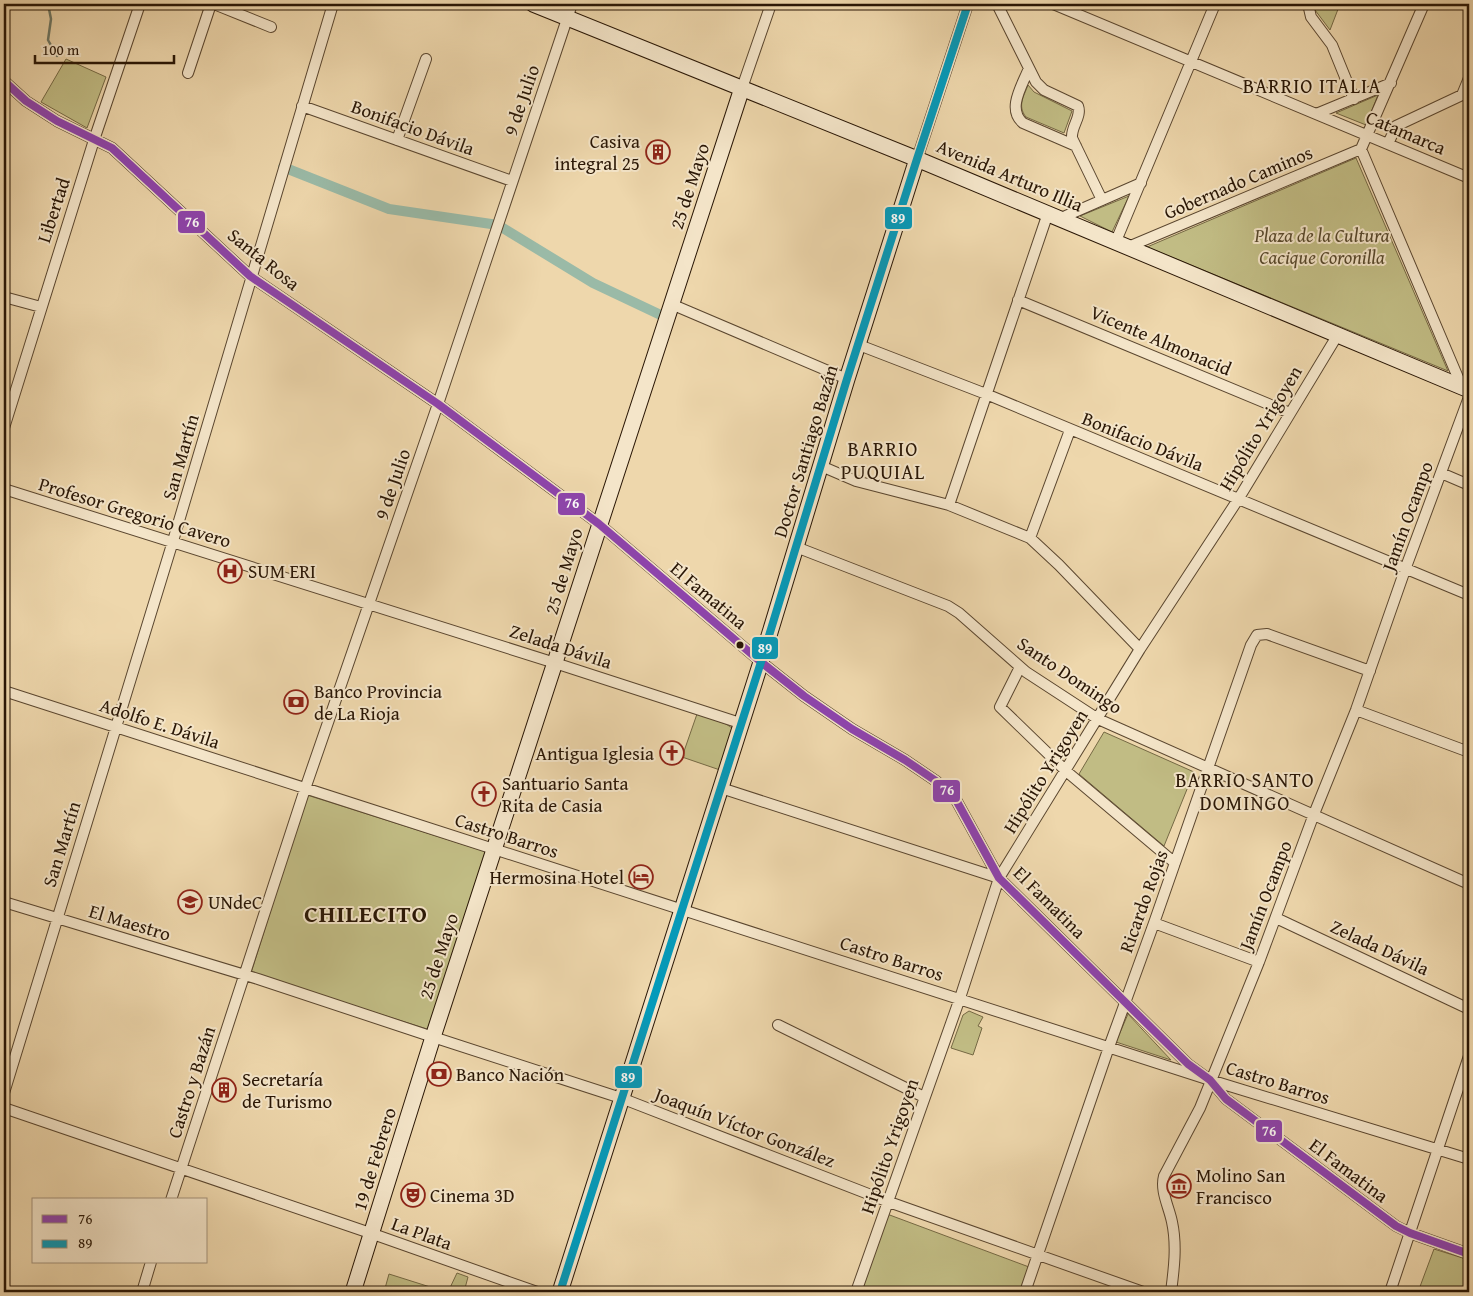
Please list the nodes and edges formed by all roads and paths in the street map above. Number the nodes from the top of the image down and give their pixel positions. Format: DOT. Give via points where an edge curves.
graph roads {
  1 [pos="140,4"];
  2 [pos="212,4"];
  3 [pos="333,4"];
  4 [pos="533,4"];
  5 [pos="771,4"];
  6 [pos="968,4"];
  7 [pos="997,4"];
  8 [pos="1053,4"];
  9 [pos="1215,4"];
  10 [pos="1308,4"];
  11 [pos="1424,4"];
  12 [pos="570,11"];
  13 [pos="271,27"];
  14 [pos="426,59"];
  15 [pos="1191,62"];
  16 [pos="1029,68"];
  17 [pos="188,73"];
  18 [pos="1469,78"];
  19 [pos="4,81"];
  20 [pos="1391,83"];
  21 [pos="742,88"];
  22 [pos="1466,96"];
  23 [pos="1354,99"];
  24 [pos="302,106"];
  25 [pos="1316,114"];
  26 [pos="1367,135"];
  27 [pos="94,140"];
  28 [pos="398,140"];
  29 [pos="1388,144"];
  30 [pos="1076,146"];
  31 [pos="1361,149"];
  32 [pos="917,159"];
  33 [pos="1469,178"];
  34 [pos="512,181"];
  35 [pos="1141,183"];
  36 [pos="1102,200"];
  37 [pos="1055,216"];
  38 [pos="1122,244"];
  39 [pos="250,276"];
  40 [pos="4,297"];
  41 [pos="1018,300"];
  42 [pos="671,304"];
  43 [pos="40,307"];
  44 [pos="1337,336"];
  45 [pos="859,344"];
  46 [pos="847,380"];
  47 [pos="1467,391"];
  48 [pos="986,394"];
  49 [pos="438,404"];
  50 [pos="1290,413"];
  51 [pos="4,428"];
  52 [pos="1070,430"];
  53 [pos="821,466"];
  54 [pos="1441,473"];
  55 [pos="1469,485"];
  56 [pos="4,489"];
  57 [pos="1239,498"];
  58 [pos="948,505"];
  59 [pos="599,524"];
  60 [pos="1030,538"];
  61 [pos="173,542"];
  62 [pos="796,547"];
  63 [pos="1406,567"];
  64 [pos="1469,595"];
  65 [pos="370,604"];
  66 [pos="1140,649"];
  67 [pos="761,662"];
  68 [pos="555,663"];
  69 [pos="1020,667"];
  70 [pos="1370,671"];
  71 [pos="4,691"];
  72 [pos="1356,710"];
  73 [pos="1098,719"];
  74 [pos="740,723"];
  75 [pos="116,727"];
  76 [pos="1469,752"];
  77 [pos="1208,768"];
  78 [pos="1066,770"];
  79 [pos="720,788"];
  80 [pos="305,789"];
  81 [pos="1314,814"];
  82 [pos="494,848"];
  83 [pos="1175,863"];
  84 [pos="999,878"];
  85 [pos="1469,884"];
  86 [pos="4,902"];
  87 [pos="682,910"];
  88 [pos="56,918"];
  89 [pos="1276,918"];
  90 [pos="1154,923"];
  91 [pos="1259,962"];
  92 [pos="246,975"];
  93 [pos="960,998"];
  94 [pos="1125,1001"];
  95 [pos="1469,1009"];
  96 [pos="778,1025"];
  97 [pos="432,1037"];
  98 [pos="1109,1047"];
  99 [pos="1469,1056"];
  100 [pos="1210,1080"];
  101 [pos="4,1093"];
  102 [pos="924,1097"];
  103 [pos="621,1098"];
  104 [pos="4,1108"];
  105 [pos="1439,1149"];
  106 [pos="1469,1159"];
  107 [pos="181,1169"];
  108 [pos="172,1198"];
  109 [pos="889,1202"];
  110 [pos="1410,1233"];
  111 [pos="372,1234"];
  112 [pos="1469,1254"];
  113 [pos="1038,1256"];
  114 [pos="150,1264"];
  115 [pos="142,1292"];
  116 [pos="353,1292"];
  117 [pos="537,1292"];
  118 [pos="560,1292"];
  119 [pos="856,1292"];
  120 [pos="1025,1292"];
  121 [pos="1143,1292"];
  122 [pos="1171,1292"];
  123 [pos="1390,1292"];
  1 -- 27 [label="street, Libertad"];
  2 -- 13 [label="street"];
  2 -- 17 [label="street"];
  3 -- 24 [label="street, San Martín"];
  4 -- 12 [label="main road, Avenida Arturo Illia"];
  5 -- 21 [label="street, 25 de Mayo"];
  6 -- 32 [label="street, Doctor Santiago Bazán"];
  7 -- 16 [label="street"];
  8 -- 15 [label="street, Catamarca"];
  9 -- 15 [label="street"];
  10 -- 23 [label="street" via="1311,16 1332,45"];
  11 -- 20 [label="street"];
  12 -- 21 [label="main road, Avenida Arturo Illia"];
  12 -- 34 [label="street, 9 de Julio"];
  14 -- 28 [label="street"];
  15 -- 25 [label="street, Catamarca"];
  15 -- 35 [label="street"];
  16 -- 30 [label="street" via="1044,90 1078,106 1079,114 1072,134"];
  16 -- 30 [label="street" via="1016,102 1018,119"];
  18 -- 22 [label="street"];
  19 -- 27 [label="street, Santa Rosa" via="26,101"];
  20 -- 23 [label="street"];
  20 -- 26 [label="street"];
  21 -- 32 [label="main road, Avenida Arturo Illia"];
  21 -- 42 [label="main road, 25 de Mayo"];
  22 -- 29 [label="street" via="1396,126"];
  23 -- 25 [label="street"];
  24 -- 28 [label="street, Bonifacio Dávila"];
  24 -- 39 [label="street, San Martín"];
  25 -- 26 [label="street, Catamarca"];
  26 -- 29 [label="street, Catamarca"];
  26 -- 31 [label="street"];
  27 -- 39 [label="street, Santa Rosa" via="117,153"];
  27 -- 43 [label="street, Libertad"];
  28 -- 34 [label="street, Bonifacio Dávila"];
  29 -- 33 [label="street, Catamarca"];
  30 -- 36 [label="street"];
  31 -- 38 [label="street, Gobernado Caminos"];
  31 -- 47 [label="street"];
  32 -- 37 [label="main road, Avenida Arturo Illia"];
  32 -- 45 [label="main road, Doctor Santiago Bazán"];
  34 -- 49 [label="street, 9 de Julio"];
  35 -- 36 [label="street"];
  35 -- 38 [label="street"];
  36 -- 37 [label="street"];
  37 -- 38 [label="main road, Avenida Arturo Illia"];
  37 -- 41 [label="street"];
  38 -- 44 [label="main road, Avenida Arturo Illia"];
  39 -- 49 [label="street, Santa Rosa"];
  39 -- 61 [label="street, San Martín"];
  40 -- 43 [label="street"];
  41 -- 48 [label="street"];
  41 -- 50 [label="street, Vicente Almonacid"];
  42 -- 46 [label="street"];
  42 -- 59 [label="main road, 25 de Mayo"];
  43 -- 51 [label="street, Libertad"];
  44 -- 47 [label="main road, Avenida Arturo Illia"];
  44 -- 50 [label="street, Hipólito Yrigoyen"];
  45 -- 46 [label="main road, Doctor Santiago Bazán"];
  45 -- 48 [label="street, Bonifacio Dávila"];
  46 -- 53 [label="main road, Doctor Santiago Bazán"];
  47 -- 54 [label="street, Jamín Ocampo"];
  48 -- 52 [label="street, Bonifacio Dávila"];
  48 -- 58 [label="street"];
  49 -- 59 [label="street, El Famatina"];
  49 -- 65 [label="street, 9 de Julio"];
  50 -- 57 [label="street, Hipólito Yrigoyen"];
  52 -- 57 [label="street, Bonifacio Dávila"];
  52 -- 60 [label="street"];
  53 -- 58 [label="street" via="856,481"];
  53 -- 62 [label="main road, Doctor Santiago Bazán"];
  54 -- 55 [label="street"];
  54 -- 63 [label="street, Jamín Ocampo"];
  56 -- 61 [label="street, Profesor Gregorio Cavero"];
  57 -- 63 [label="street, Bonifacio Dávila"];
  57 -- 66 [label="street, Hipólito Yrigoyen"];
  58 -- 60 [label="street"];
  59 -- 67 [label="street, El Famatina"];
  59 -- 68 [label="main road, 25 de Mayo"];
  60 -- 66 [label="street"];
  61 -- 65 [label="street, Profesor Gregorio Cavero"];
  61 -- 75 [label="street, San Martín"];
  62 -- 67 [label="main road, Doctor Santiago Bazán"];
  62 -- 69 [label="street, Santo Domingo" via="948,606"];
  63 -- 64 [label="street, Bonifacio Dávila"];
  63 -- 70 [label="street, Jamín Ocampo"];
  65 -- 68 [label="street, Zelada Dávila"];
  65 -- 80 [label="street, 9 de Julio"];
  66 -- 73 [label="street, Hipólito Yrigoyen"];
  67 -- 74 [label="main road, Doctor Santiago Bazán"];
  67 -- 84 [label="street, El Famatina" via="804,696 905,760 955,798"];
  68 -- 74 [label="street, Zelada Dávila"];
  68 -- 82 [label="main road, 25 de Mayo"];
  69 -- 73 [label="street, Santo Domingo"];
  69 -- 78 [label="street" via="1000,707"];
  70 -- 72 [label="street, Jamín Ocampo"];
  70 -- 77 [label="street, Ricardo Rojas" via="1274,636 1257,635"];
  71 -- 75 [label="street, Adolfo E. Dávila"];
  72 -- 76 [label="street"];
  72 -- 81 [label="street, Jamín Ocampo"];
  73 -- 77 [label="street, Santo Domingo"];
  73 -- 78 [label="street, Hipólito Yrigoyen"];
  74 -- 79 [label="main road, Doctor Santiago Bazán"];
  75 -- 80 [label="street, Adolfo E. Dávila"];
  75 -- 88 [label="street, San Martín"];
  77 -- 81 [label="street, Santo Domingo"];
  77 -- 83 [label="street, Ricardo Rojas"];
  78 -- 83 [label="street"];
  78 -- 84 [label="street, Hipólito Yrigoyen"];
  79 -- 84 [label="street"];
  79 -- 87 [label="main road, Doctor Santiago Bazán"];
  80 -- 82 [label="street, Castro Barros"];
  80 -- 92 [label="street, 9 de Julio"];
  81 -- 85 [label="street, Santo Domingo"];
  81 -- 89 [label="street, Jamín Ocampo"];
  82 -- 87 [label="street, Castro Barros"];
  82 -- 97 [label="main road, 25 de Mayo"];
  83 -- 90 [label="street, Ricardo Rojas"];
  84 -- 93 [label="street, Hipólito Yrigoyen"];
  84 -- 94 [label="street, El Famatina"];
  86 -- 88 [label="street, El Maestro"];
  87 -- 93 [label="street, Castro Barros"];
  87 -- 103 [label="main road, Doctor Santiago Bazán"];
  88 -- 92 [label="street, El Maestro"];
  88 -- 101 [label="street, San Martín"];
  89 -- 91 [label="street, Jamín Ocampo"];
  89 -- 95 [label="street, Zelada Dávila"];
  90 -- 91 [label="street"];
  90 -- 94 [label="street, Ricardo Rojas"];
  91 -- 100 [label="street, Jamín Ocampo"];
  92 -- 97 [label="street, Joaquín Víctor González"];
  92 -- 107 [label="street, Castro y Bazán"];
  93 -- 98 [label="street, Castro Barros"];
  93 -- 102 [label="street, Hipólito Yrigoyen"];
  94 -- 98 [label="street, Ricardo Rojas"];
  94 -- 100 [label="street, El Famatina" via="1188,1064"];
  96 -- 102 [label="street"];
  97 -- 103 [label="street, Joaquín Víctor González"];
  97 -- 111 [label="main road, 19 de Febrero"];
  98 -- 100 [label="street, Castro Barros"];
  98 -- 113 [label="street, Ricardo Rojas"];
  99 -- 105 [label="street"];
  100 -- 105 [label="street, Castro Barros"];
  100 -- 110 [label="street, El Famatina" via="1226,1099 1396,1226"];
  100 -- 122 [label="street, Jamín Ocampo" via="1200,1108 1162,1184 1174,1243"];
  102 -- 109 [label="street, Hipólito Yrigoyen"];
  103 -- 109 [label="street, Joaquín Víctor González"];
  103 -- 118 [label="main road, Doctor Santiago Bazán"];
  104 -- 107 [label="street, La Plata"];
  105 -- 106 [label="street, Castro Barros"];
  105 -- 110 [label="street"];
  107 -- 108 [label="street, Castro y Bazán"];
  107 -- 111 [label="street, La Plata"];
  109 -- 113 [label="street, Joaquín Víctor González"];
  109 -- 119 [label="street, Hipólito Yrigoyen"];
  110 -- 112 [label="street, El Famatina"];
  110 -- 123 [label="street"];
  111 -- 116 [label="main road, 19 de Febrero"];
  111 -- 117 [label="street, La Plata"];
  113 -- 120 [label="street, Ricardo Rojas"];
  113 -- 121 [label="street, Joaquín Víctor González"];
  114 -- 115 [label="street"];
}
